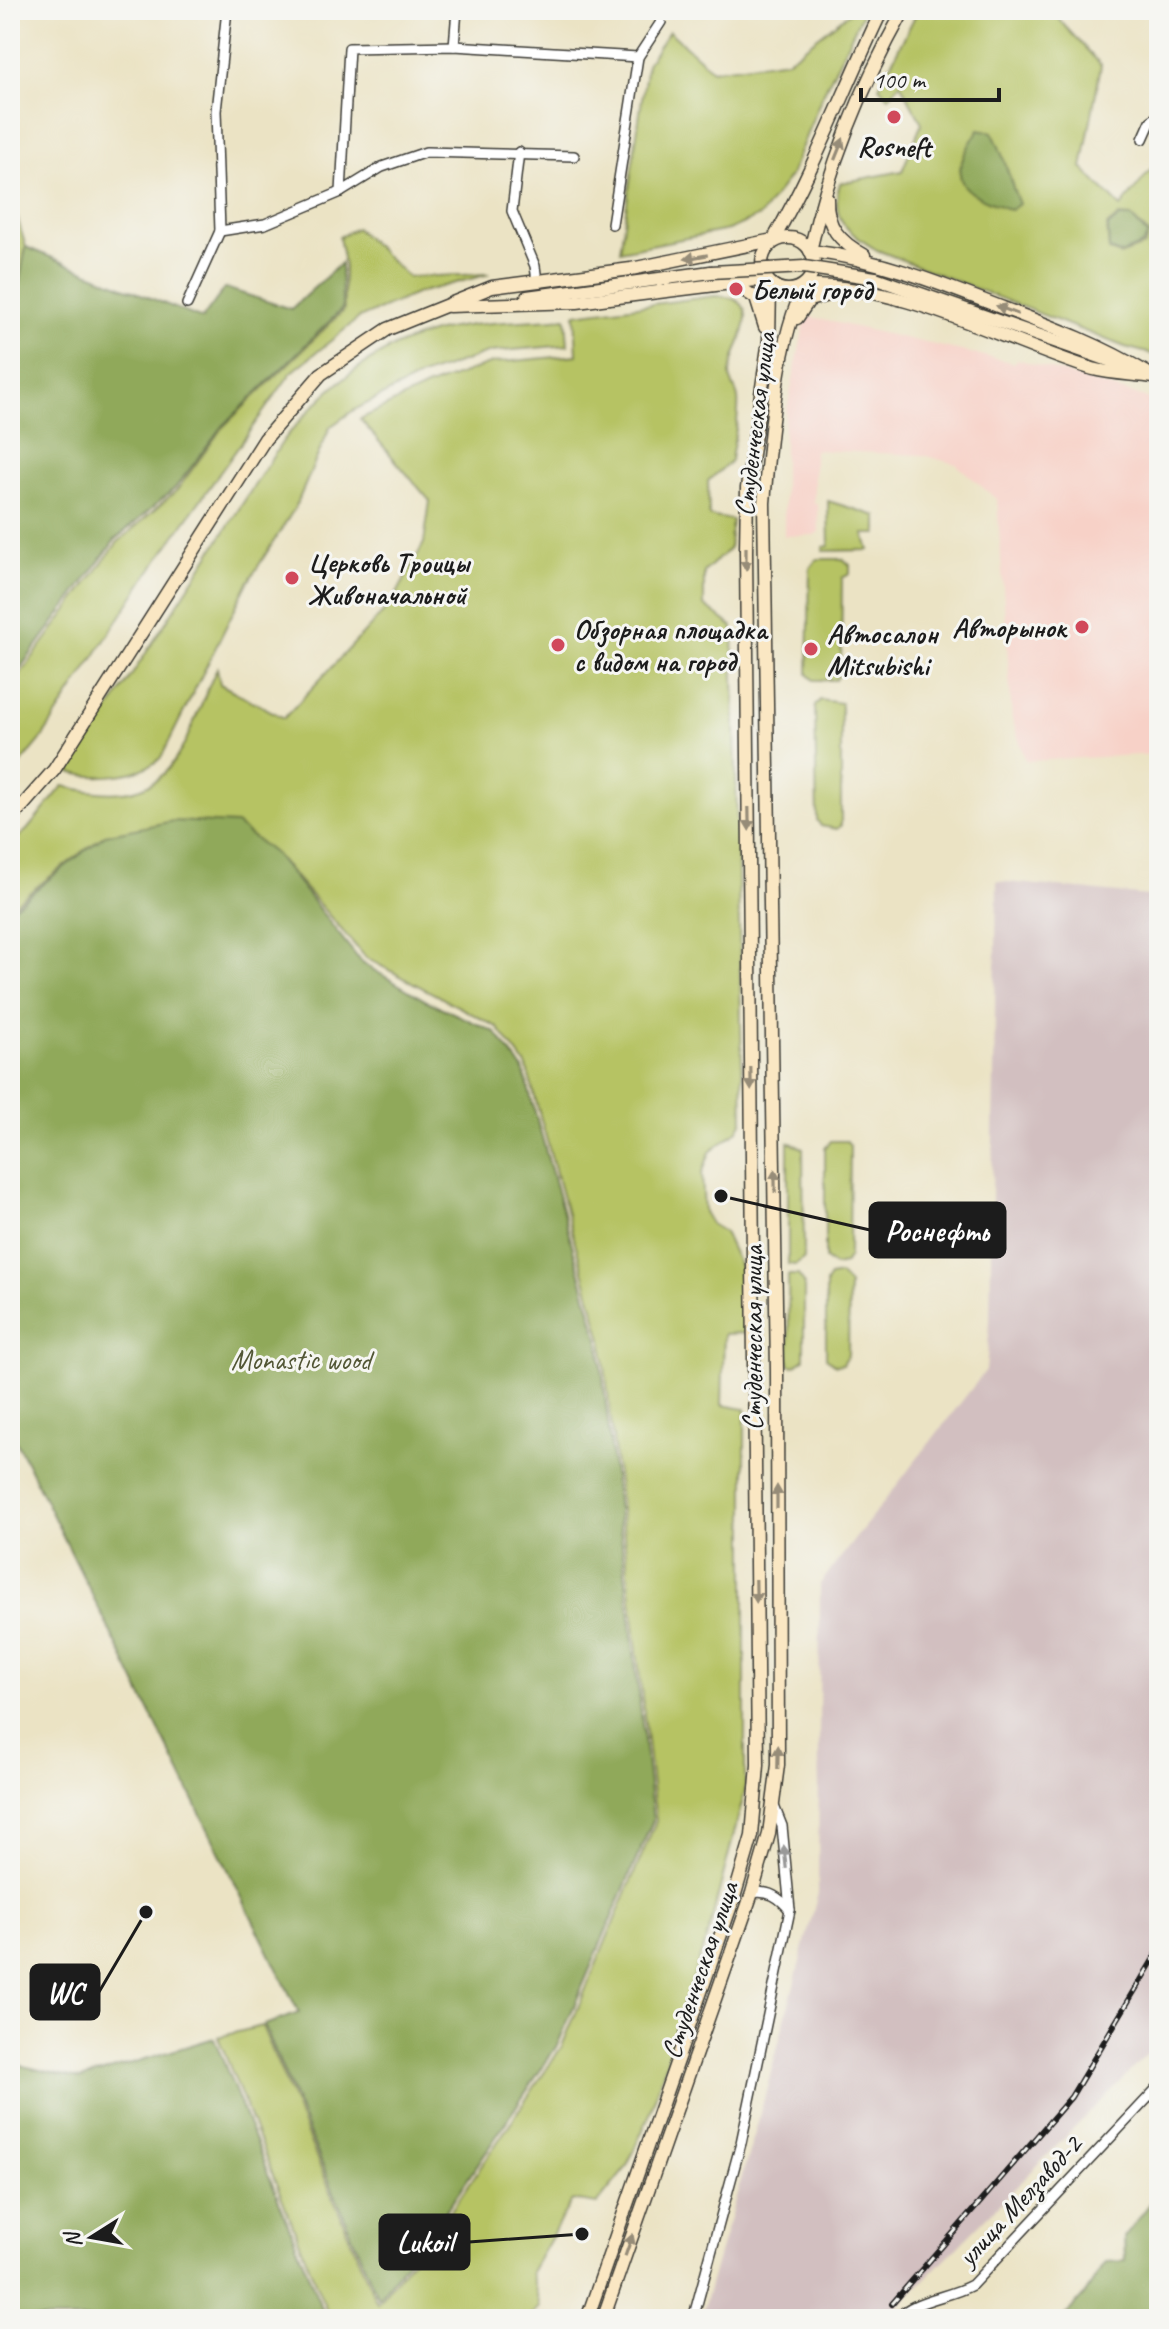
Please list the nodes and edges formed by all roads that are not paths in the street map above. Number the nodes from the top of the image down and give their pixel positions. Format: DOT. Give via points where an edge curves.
graph roads {
  1 [pos="227,10"];
  2 [pos="457,10"];
  3 [pos="661,10"];
  4 [pos="882,10"];
  5 [pos="904,10"];
  6 [pos="454,46"];
  7 [pos="638,57"];
  8 [pos="1159,115"];
  9 [pos="1143,139"];
  10 [pos="519,152"];
  11 [pos="574,156"];
  12 [pos="827,178"];
  13 [pos="341,192"];
  14 [pos="612,224"];
  15 [pos="220,231"];
  16 [pos="773,240"];
  17 [pos="810,251"];
  18 [pos="878,261"];
  19 [pos="537,281"];
  20 [pos="727,282"];
  21 [pos="805,286"];
  22 [pos="770,287"];
  23 [pos="897,301"];
  24 [pos="187,304"];
  25 [pos="449,306"];
  26 [pos="769,340"];
  27 [pos="787,343"];
  28 [pos="1157,378"];
  29 [pos="753,436"];
  30 [pos="771,439"];
  31 [pos="10,820"];
  32 [pos="774,1806"];
  33 [pos="752,1893"];
  34 [pos="790,1910"];
  35 [pos="1159,2086"];
  36 [pos="587,2319"];
  37 [pos="603,2319"];
  38 [pos="693,2319"];
  39 [pos="896,2319"];
  1 -- 15 [label="street" via="216,111"];
  2 -- 6 [label="street"];
  3 -- 7 [label="street" via="661,22"];
  4 -- 16 [label="main road" via="843,89 808,179"];
  12 -- 5 [label="main road, one-way" via="862,91"];
  6 -- 7 [label="street"];
  6 -- 13 [label="street" via="349,48"];
  7 -- 14 [label="street"];
  8 -- 9 [label="street"];
  10 -- 11 [label="street"];
  10 -- 13 [label="street" via="426,152 382,167"];
  10 -- 19 [label="street" via="512,211"];
  12 -- 17 [label="main road"];
  12 -- 18 [label="main road" via="827,204 836,233 843,244"];
  13 -- 15 [label="street" via="265,224"];
  15 -- 24 [label="street"];
  16 -- 17 [label="main road" via="795,238"];
  16 -- 19 [label="main road, one-way" via="631,269"];
  16 -- 22 [label="main road" via="762,261"];
  17 -- 18 [label="main road"];
  17 -- 21 [label="main road" via="811,275"];
  28 -- 18 [label="main road, one-way" via="1105,348"];
  19 -- 25 [label="main road" via="492,287"];
  20 -- 22 [label="main road" via="756,280"];
  20 -- 25 [label="main road" via="577,302"];
  20 -- 26 [label="main road" via="756,298"];
  21 -- 22 [label="main road" via="791,292"];
  21 -- 23 [label="main road" via="837,285"];
  21 -- 27 [label="main road, Студенческая улица"];
  22 -- 26 [label="main road, Студенческая улица"];
  23 -- 27 [label="main road" via="824,294 800,308"];
  23 -- 28 [label="main road" via="982,326 1096,370"];
  25 -- 28 [label="main road, bridge" via="711,272 804,267 875,278"];
  25 -- 31 [label="main road" via="418,315 355,348 295,401 265,439 54,770"];
  26 -- 29 [label="main road, Студенческая улица"];
  27 -- 30 [label="main road, Студенческая улица"];
  29 -- 30 [label="main road"];
  29 -- 36 [label="main road, Студенческая улица, one-way" via="746,552 758,1765 752,1836"];
  32 -- 30 [label="main road, Студенческая улица, one-way" via="777,1372 764,503"];
  32 -- 33 [label="main road, Студенческая улица"];
  34 -- 32 [label="street, one-way" via="782,1826"];
  33 -- 34 [label="street" via="780,1898"];
  37 -- 33 [label="main road, Студенческая улица, one-way"];
  34 -- 38 [label="street" via="741,2143"];
  35 -- 39 [label="street, улица Мелзавод-2" via="972,2285 953,2296 915,2305"];
}
